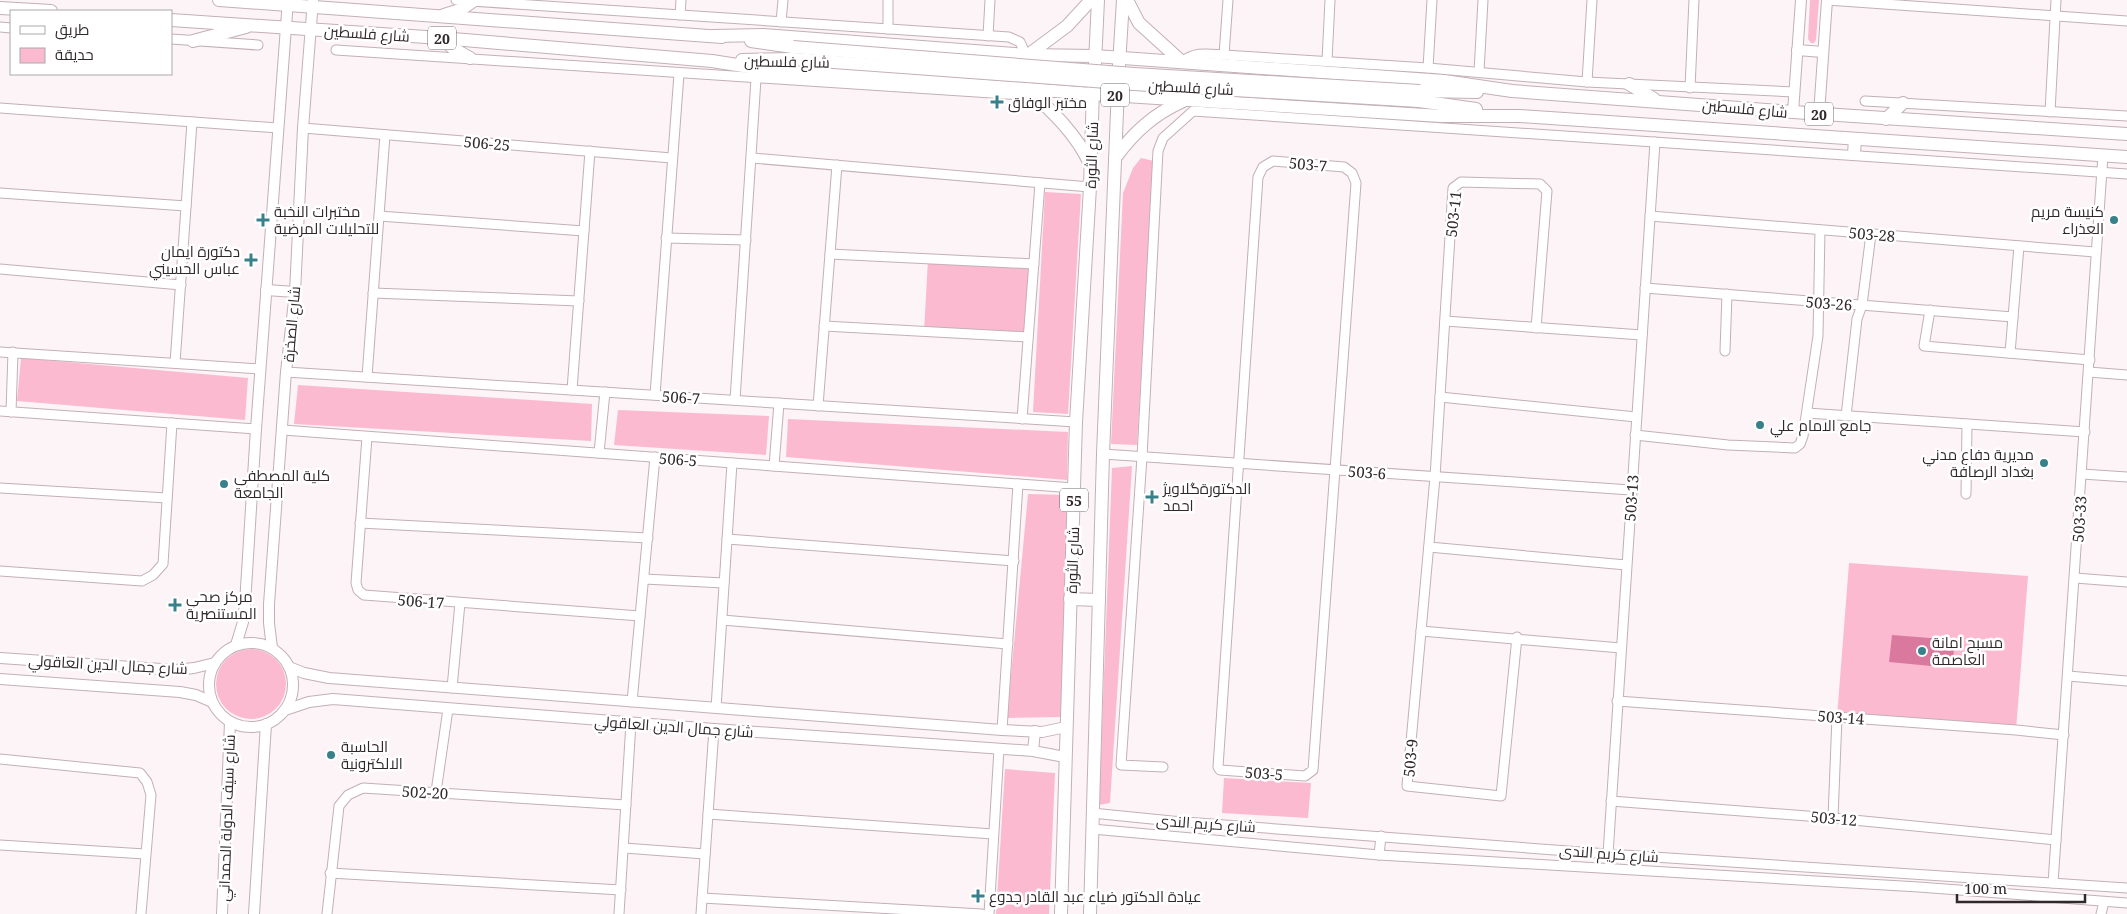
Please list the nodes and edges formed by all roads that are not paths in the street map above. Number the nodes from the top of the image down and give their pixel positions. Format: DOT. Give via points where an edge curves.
graph roads {
  1 [pos="219,0"];
  2 [pos="234,0"];
  3 [pos="456,0"];
  4 [pos="680,0"];
  5 [pos="783,0"];
  6 [pos="888,0"];
  7 [pos="990,0"];
  8 [pos="1092,0"];
  9 [pos="1098,0"];
  10 [pos="1125,0"];
  11 [pos="1228,0"];
  12 [pos="1330,0"];
  13 [pos="1432,0"];
  14 [pos="1483,0"];
  15 [pos="1592,0"];
  16 [pos="1694,0"];
  17 [pos="1801,0"];
  18 [pos="1826,0"];
  19 [pos="2056,0"];
  20 [pos="473,1"];
  21 [pos="287,2"];
  22 [pos="312,3"];
  23 [pos="574,4"];
  24 [pos="0,8"];
  25 [pos="34,10"];
  26 [pos="680,15"];
  27 [pos="439,17"];
  28 [pos="2055,17"];
  29 [pos="172,20"];
  30 [pos="781,22"];
  31 [pos="2127,22"];
  32 [pos="253,25"];
  33 [pos="286,27"];
  34 [pos="310,29"];
  35 [pos="888,30"];
  36 [pos="714,36"];
  37 [pos="988,36"];
  38 [pos="442,38"];
  39 [pos="172,39"];
  40 [pos="193,41"];
  41 [pos="258,45"];
  42 [pos="336,50"];
  43 [pos="1797,50"];
  44 [pos="1823,52"];
  45 [pos="793,53"];
  46 [pos="1027,55"];
  47 [pos="1224,55"];
  48 [pos="470,58"];
  49 [pos="1095,60"];
  50 [pos="712,61"];
  51 [pos="1119,62"];
  52 [pos="1182,62"];
  53 [pos="1327,62"];
  54 [pos="1428,68"];
  55 [pos="1479,72"];
  56 [pos="679,74"];
  57 [pos="756,79"];
  58 [pos="1587,82"];
  59 [pos="1629,84"];
  60 [pos="1690,88"];
  61 [pos="1093,90"];
  62 [pos="1118,91"];
  63 [pos="1512,91"];
  64 [pos="1032,92"];
  65 [pos="1794,92"];
  66 [pos="1420,96"];
  67 [pos="1185,100"];
  68 [pos="1656,101"];
  69 [pos="1865,101"];
  70 [pos="1903,103"];
  71 [pos="0,108"];
  72 [pos="1793,112"];
  73 [pos="2050,112"];
  74 [pos="1819,114"];
  75 [pos="1520,116"];
  76 [pos="2127,116"];
  77 [pos="1886,118"];
  78 [pos="192,122"];
  79 [pos="278,128"];
  80 [pos="303,128"];
  81 [pos="385,134"];
  82 [pos="2127,134"];
  83 [pos="1855,139"];
  84 [pos="1655,142"];
  85 [pos="590,151"];
  86 [pos="1854,154"];
  87 [pos="2103,155"];
  88 [pos="2127,157"];
  89 [pos="672,158"];
  90 [pos="752,158"];
  91 [pos="1116,158"];
  92 [pos="1090,164"];
  93 [pos="837,165"];
  94 [pos="2101,172"];
  95 [pos="2127,174"];
  96 [pos="1040,183"];
  97 [pos="1090,187"];
  98 [pos="0,194"];
  99 [pos="186,206"];
  100 [pos="379,216"];
  101 [pos="1650,216"];
  102 [pos="584,230"];
  103 [pos="1820,230"];
  104 [pos="1871,234"];
  105 [pos="666,238"];
  106 [pos="746,240"];
  107 [pos="2019,246"];
  108 [pos="2095,252"];
  109 [pos="830,254"];
  110 [pos="1034,264"];
  111 [pos="0,269"];
  112 [pos="181,284"];
  113 [pos="1645,288"];
  114 [pos="266,290"];
  115 [pos="295,292"];
  116 [pos="373,293"];
  117 [pos="1728,294"];
  118 [pos="579,301"];
  119 [pos="1818,302"];
  120 [pos="1862,305"];
  121 [pos="1930,310"];
  122 [pos="2013,317"];
  123 [pos="1445,321"];
  124 [pos="824,326"];
  125 [pos="1536,328"];
  126 [pos="1642,335"];
  127 [pos="1028,337"];
  128 [pos="1725,351"];
  129 [pos="0,352"];
  130 [pos="13,352"];
  131 [pos="2010,353"];
  132 [pos="2090,360"];
  133 [pos="175,364"];
  134 [pos="260,369"];
  135 [pos="286,372"];
  136 [pos="2089,372"];
  137 [pos="2127,375"];
  138 [pos="367,377"];
  139 [pos="572,390"];
  140 [pos="605,392"];
  141 [pos="655,395"];
  142 [pos="1440,397"];
  143 [pos="735,400"];
  144 [pos="779,403"];
  145 [pos="818,406"];
  146 [pos="0,411"];
  147 [pos="11,412"];
  148 [pos="1807,413"];
  149 [pos="1846,416"];
  150 [pos="1636,417"];
  151 [pos="1022,419"];
  152 [pos="1076,422"];
  153 [pos="172,423"];
  154 [pos="1967,424"];
  155 [pos="256,429"];
  156 [pos="283,430"];
  157 [pos="2085,432"];
  158 [pos="1635,435"];
  159 [pos="367,436"];
  160 [pos="599,453"];
  161 [pos="1103,454"];
  162 [pos="655,457"];
  163 [pos="1142,457"];
  164 [pos="732,463"];
  165 [pos="1240,463"];
  166 [pos="774,466"];
  167 [pos="1336,470"];
  168 [pos="2082,474"];
  169 [pos="1435,477"];
  170 [pos="2127,477"];
  171 [pos="1018,484"];
  172 [pos="0,488"];
  173 [pos="1074,488"];
  174 [pos="1632,490"];
  175 [pos="1966,494"];
  176 [pos="167,498"];
  177 [pos="360,523"];
  178 [pos="648,538"];
  179 [pos="727,539"];
  180 [pos="1428,546"];
  181 [pos="1014,561"];
  182 [pos="1626,565"];
  183 [pos="0,571"];
  184 [pos="2075,578"];
  185 [pos="644,579"];
  186 [pos="2127,582"];
  187 [pos="724,584"];
  188 [pos="1070,599"];
  189 [pos="1099,600"];
  190 [pos="460,603"];
  191 [pos="640,616"];
  192 [pos="722,620"];
  193 [pos="1421,630"];
  194 [pos="1517,637"];
  195 [pos="1008,644"];
  196 [pos="236,645"];
  197 [pos="272,648"];
  198 [pos="1621,648"];
  199 [pos="0,658"];
  200 [pos="214,663"];
  201 [pos="289,667"];
  202 [pos="2068,676"];
  203 [pos="0,678"];
  204 [pos="2127,681"];
  205 [pos="452,688"];
  206 [pos="1617,701"];
  207 [pos="212,702"];
  208 [pos="632,702"];
  209 [pos="716,708"];
  210 [pos="448,709"];
  211 [pos="285,710"];
  212 [pos="1838,717"];
  213 [pos="230,722"];
  214 [pos="632,723"];
  215 [pos="266,724"];
  216 [pos="1066,727"];
  217 [pos="714,730"];
  218 [pos="1002,730"];
  219 [pos="1035,731"];
  220 [pos="2064,735"];
  221 [pos="999,749"];
  222 [pos="1033,751"];
  223 [pos="1065,757"];
  224 [pos="0,759"];
  225 [pos="1163,767"];
  226 [pos="436,792"];
  227 [pos="1611,801"];
  228 [pos="626,805"];
  229 [pos="1092,813"];
  230 [pos="708,814"];
  231 [pos="1833,818"];
  232 [pos="1092,829"];
  233 [pos="993,834"];
  234 [pos="1382,836"];
  235 [pos="2056,840"];
  236 [pos="0,845"];
  237 [pos="624,848"];
  238 [pos="145,854"];
  239 [pos="705,854"];
  240 [pos="1608,854"];
  241 [pos="1379,855"];
  242 [pos="330,873"];
  243 [pos="1980,879"];
  244 [pos="2053,883"];
  245 [pos="2127,888"];
  246 [pos="621,890"];
  247 [pos="1980,892"];
  248 [pos="702,898"];
  249 [pos="2104,902"];
  250 [pos="2127,903"];
  251 [pos="141,914"];
  252 [pos="222,914"];
  253 [pos="254,914"];
  254 [pos="328,914"];
  255 [pos="619,914"];
  256 [pos="701,914"];
  257 [pos="982,914"];
  258 [pos="989,914"];
  259 [pos="1061,914"];
  260 [pos="1090,914"];
  261 [pos="2101,914"];
  1 -- 2 [label="main road, شارع فلسطين / 20"];
  2 -- 21 [label="main road, شارع فلسطين / 20"];
  3 -- 20 [label="street"];
  4 -- 26 [label="street"];
  5 -- 30 [label="street"];
  6 -- 35 [label="street"];
  7 -- 37 [label="street"];
  8 -- 46 [label="main road" via="1067,26"];
  9 -- 49 [label="main road"];
  10 -- 51 [label="main road"];
  10 -- 52 [label="main road" via="1139,23"];
  11 -- 47 [label="street"];
  12 -- 53 [label="street"];
  13 -- 54 [label="street"];
  14 -- 55 [label="street"];
  15 -- 58 [label="street"];
  16 -- 60 [label="street"];
  17 -- 43 [label="street"];
  18 -- 28 [label="street"];
  18 -- 44 [label="street"];
  19 -- 28 [label="street"];
  20 -- 23 [label="street"];
  20 -- 27 [label="main road" via="460,10"];
  21 -- 22 [label="main road, شارع فلسطين / 20"];
  21 -- 33 [label="street, شارع الصخرة"];
  22 -- 27 [label="main road, شارع فلسطين / 20"];
  22 -- 34 [label="street, شارع الصخرة"];
  23 -- 26 [label="street"];
  24 -- 25 [label="main road"];
  26 -- 30 [label="street"];
  27 -- 36 [label="main road, شارع فلسطين / 20"];
  28 -- 31 [label="street"];
  28 -- 73 [label="street"];
  29 -- 32 [label="main road, شارع فلسطين / 20"];
  30 -- 35 [label="street"];
  32 -- 33 [label="main road, شارع فلسطين / 20"];
  32 -- 40 [label="main road"];
  33 -- 34 [label="main road, شارع فلسطين / 20"];
  33 -- 79 [label="street, شارع الصخرة"];
  34 -- 38 [label="main road, شارع فلسطين / 20"];
  34 -- 80 [label="street, شارع الصخرة"];
  35 -- 37 [label="street"];
  36 -- 45 [label="main road, شارع فلسطين / 20"];
  36 -- 46 [label="main road, شارع فلسطين / 20" via="763,35"];
  37 -- 46 [label="street" via="1017,40"];
  38 -- 48 [label="main road"];
  38 -- 50 [label="main road, شارع فلسطين / 20"];
  39 -- 40 [label="street"];
  40 -- 41 [label="street"];
  42 -- 48 [label="street"];
  43 -- 44 [label="street"];
  43 -- 65 [label="street"];
  44 -- 74 [label="street"];
  45 -- 50 [label="main road, شارع فلسطين / 20"];
  45 -- 66 [label="main road, شارع فلسطين / 20, bridge" via="1134,84"];
  46 -- 49 [label="main road, شارع فلسطين / 20"];
  47 -- 52 [label="street" via="1199,54"];
  47 -- 53 [label="street"];
  48 -- 56 [label="street"];
  49 -- 51 [label="main road, شارع فلسطين / 20"];
  50 -- 64 [label="main road, شارع فلسطين / 20" via="756,68"];
  51 -- 52 [label="main road, شارع فلسطين / 20"];
  52 -- 63 [label="main road, شارع فلسطين / 20" via="1444,80"];
  53 -- 54 [label="street"];
  54 -- 55 [label="street"];
  55 -- 58 [label="street"];
  56 -- 57 [label="street"];
  56 -- 89 [label="street"];
  57 -- 64 [label="street"];
  57 -- 90 [label="street"];
  58 -- 59 [label="street"];
  59 -- 60 [label="street"];
  59 -- 68 [label="main road"];
  60 -- 65 [label="street"];
  61 -- 62 [label="main road, شارع فلسطين / 20"];
  61 -- 64 [label="main road, شارع فلسطين / 20"];
  61 -- 92 [label="main road, شارع الثورة / 55"];
  62 -- 67 [label="main road, شارع فلسطين / 20"];
  62 -- 91 [label="main road, شارع الثورة / 55"];
  63 -- 66 [label="main road, شارع فلسطين / 20"];
  63 -- 68 [label="main road, شارع فلسطين / 20"];
  64 -- 92 [label="main road" via="1063,123"];
  65 -- 72 [label="street"];
  66 -- 75 [label="main road, شارع فلسطين / 20"];
  67 -- 75 [label="main road, شارع فلسطين / 20" via="1441,116"];
  67 -- 91 [label="main road" via="1145,123"];
  68 -- 72 [label="main road, شارع فلسطين / 20"];
  69 -- 70 [label="street"];
  70 -- 73 [label="street"];
  70 -- 77 [label="main road"];
  71 -- 78 [label="street"];
  72 -- 74 [label="main road, شارع فلسطين / 20"];
  73 -- 76 [label="street"];
  74 -- 77 [label="main road, شارع فلسطين / 20"];
  75 -- 83 [label="main road, شارع فلسطين / 20"];
  77 -- 82 [label="main road, شارع فلسطين / 20"];
  78 -- 79 [label="street"];
  78 -- 99 [label="street"];
  79 -- 114 [label="street, شارع الصخرة"];
  80 -- 81 [label="street, 506-25"];
  80 -- 115 [label="street, شارع الصخرة"];
  81 -- 85 [label="street, 506-25"];
  81 -- 100 [label="street"];
  83 -- 86 [label="main road"];
  83 -- 87 [label="main road, شارع فلسطين / 20"];
  84 -- 86 [label="street"];
  84 -- 101 [label="street, 503-13"];
  84 -- 163 [label="street" via="1193,111 1163,138 1158,151"];
  85 -- 89 [label="street, 506-25"];
  85 -- 102 [label="street"];
  86 -- 94 [label="street"];
  87 -- 88 [label="main road, شارع فلسطين / 20"];
  87 -- 94 [label="street, 503-33"];
  89 -- 105 [label="street"];
  90 -- 93 [label="street"];
  90 -- 106 [label="street"];
  91 -- 161 [label="main road, شارع الثورة / 55"];
  92 -- 97 [label="main road, شارع الثورة / 55"];
  93 -- 96 [label="street"];
  93 -- 109 [label="street"];
  94 -- 95 [label="street"];
  94 -- 108 [label="street, 503-33"];
  96 -- 97 [label="street"];
  96 -- 110 [label="street"];
  97 -- 152 [label="main road, شارع الثورة / 55"];
  98 -- 99 [label="street"];
  99 -- 112 [label="street"];
  100 -- 102 [label="street"];
  100 -- 116 [label="street"];
  101 -- 103 [label="street, 503-28"];
  101 -- 113 [label="street, 503-13"];
  102 -- 118 [label="street"];
  103 -- 104 [label="street, 503-28"];
  103 -- 119 [label="street"];
  104 -- 107 [label="street, 503-28"];
  104 -- 120 [label="street"];
  105 -- 106 [label="street"];
  105 -- 141 [label="street"];
  106 -- 143 [label="street"];
  107 -- 108 [label="street, 503-28"];
  107 -- 122 [label="street"];
  108 -- 132 [label="street, 503-33"];
  109 -- 110 [label="street"];
  109 -- 124 [label="street"];
  110 -- 127 [label="street"];
  111 -- 112 [label="street"];
  112 -- 133 [label="street"];
  113 -- 117 [label="street, 503-26"];
  113 -- 126 [label="street, 503-13"];
  114 -- 115 [label="street"];
  114 -- 134 [label="street, شارع الصخرة"];
  115 -- 135 [label="street, شارع الصخرة"];
  116 -- 118 [label="street"];
  116 -- 138 [label="street"];
  117 -- 119 [label="street, 503-26"];
  117 -- 128 [label="street"];
  118 -- 139 [label="street"];
  119 -- 120 [label="street, 503-26"];
  119 -- 148 [label="street" via="1817,354"];
  120 -- 121 [label="street, 503-26"];
  120 -- 149 [label="street" via="1857,318"];
  121 -- 122 [label="street, 503-26"];
  121 -- 131 [label="street" via="1924,346"];
  122 -- 131 [label="street"];
  123 -- 125 [label="street"];
  123 -- 125 [label="street, 503-11" via="1453,188 1460,182 1540,184 1547,191"];
  123 -- 142 [label="street, 503-11"];
  124 -- 127 [label="street"];
  124 -- 145 [label="street"];
  125 -- 126 [label="street"];
  126 -- 150 [label="street, 503-13"];
  127 -- 151 [label="street"];
  129 -- 130 [label="street"];
  130 -- 133 [label="street"];
  130 -- 147 [label="street"];
  131 -- 132 [label="street"];
  132 -- 136 [label="street, 503-33"];
  133 -- 134 [label="street"];
  134 -- 155 [label="street, شارع الصخرة"];
  135 -- 138 [label="street, 506-7"];
  135 -- 156 [label="street, شارع الصخرة"];
  136 -- 137 [label="street"];
  136 -- 157 [label="street, 503-33"];
  138 -- 139 [label="street, 506-7"];
  139 -- 140 [label="street, 506-7"];
  140 -- 141 [label="street, 506-7"];
  140 -- 160 [label="street"];
  141 -- 143 [label="street, 506-7"];
  142 -- 150 [label="street"];
  142 -- 169 [label="street, 503-11"];
  143 -- 144 [label="street, 506-7"];
  144 -- 145 [label="street, 506-7"];
  144 -- 166 [label="street"];
  145 -- 151 [label="street, 506-7"];
  146 -- 147 [label="street"];
  147 -- 153 [label="street"];
  148 -- 149 [label="street"];
  148 -- 158 [label="street" via="1803,436 1795,448"];
  149 -- 154 [label="street"];
  150 -- 158 [label="street, 503-13"];
  151 -- 152 [label="street, 506-7"];
  152 -- 173 [label="main road, شارع الثورة / 55"];
  153 -- 155 [label="street"];
  153 -- 176 [label="street"];
  154 -- 157 [label="street"];
  154 -- 175 [label="street"];
  155 -- 196 [label="street, شارع الصخرة" via="245,604"];
  156 -- 159 [label="street, 506-5"];
  156 -- 197 [label="street, شارع الصخرة" via="269,604"];
  157 -- 168 [label="street, 503-33"];
  158 -- 174 [label="street, 503-13"];
  159 -- 160 [label="street, 506-5"];
  159 -- 177 [label="street, 506-17"];
  160 -- 162 [label="street, 506-5"];
  161 -- 163 [label="street, 503-6"];
  161 -- 189 [label="main road, شارع الثورة / 55"];
  162 -- 164 [label="street, 506-5"];
  162 -- 178 [label="street"];
  163 -- 165 [label="street, 503-6"];
  163 -- 225 [label="street" via="1121,765"];
  164 -- 166 [label="street, 506-5"];
  164 -- 179 [label="street"];
  165 -- 167 [label="street, 503-6"];
  165 -- 167 [label="street, 503-7" via="1258,177 1263,167 1273,161 1344,167 1352,173 1356,183"];
  165 -- 167 [label="street, 503-5" via="1220,770 1305,776 1313,770"];
  166 -- 171 [label="street, 506-5"];
  167 -- 169 [label="street, 503-6"];
  168 -- 170 [label="street"];
  168 -- 184 [label="street, 503-33"];
  169 -- 174 [label="street, 503-6"];
  169 -- 180 [label="street, 503-9"];
  171 -- 173 [label="street, 506-5"];
  171 -- 181 [label="street"];
  172 -- 176 [label="street"];
  173 -- 188 [label="main road, شارع الثورة / 55"];
  174 -- 182 [label="street, 503-13"];
  176 -- 183 [label="street" via="163,564 142,581"];
  177 -- 178 [label="street"];
  177 -- 190 [label="street, 506-17" via="356,583 364,595"];
  178 -- 185 [label="street"];
  179 -- 181 [label="street"];
  179 -- 187 [label="street"];
  180 -- 182 [label="street"];
  180 -- 193 [label="street, 503-9"];
  181 -- 195 [label="street"];
  182 -- 198 [label="street, 503-13"];
  184 -- 186 [label="street"];
  184 -- 202 [label="street, 503-33"];
  185 -- 187 [label="street"];
  185 -- 191 [label="street"];
  187 -- 192 [label="street"];
  188 -- 189 [label="main road"];
  188 -- 216 [label="main road, شارع الثورة / 55"];
  189 -- 229 [label="main road, شارع الثورة / 55"];
  190 -- 191 [label="street, 506-17"];
  190 -- 205 [label="street"];
  191 -- 208 [label="street"];
  192 -- 195 [label="street"];
  192 -- 209 [label="street"];
  193 -- 194 [label="street"];
  193 -- 194 [label="street, 503-9" via="1407,786 1500,796"];
  194 -- 198 [label="street"];
  195 -- 218 [label="street"];
  196 -- 197 [label="street" via="249,642"];
  196 -- 200 [label="street"];
  197 -- 201 [label="street"];
  198 -- 206 [label="street, 503-13"];
  199 -- 200 [label="street, شارع جمال الدين العاقولي" via="176,670"];
  200 -- 207 [label="street" via="208,682"];
  201 -- 205 [label="street, شارع جمال الدين العاقولي" via="330,678"];
  201 -- 211 [label="street" via="293,689"];
  202 -- 204 [label="street"];
  202 -- 220 [label="street, 503-33"];
  203 -- 207 [label="street, شارع جمال الدين العاقولي" via="180,692"];
  205 -- 208 [label="street, شارع جمال الدين العاقولي"];
  206 -- 212 [label="street, 503-14"];
  206 -- 227 [label="street, 503-13"];
  207 -- 213 [label="street"];
  208 -- 209 [label="street, شارع جمال الدين العاقولي"];
  209 -- 218 [label="street, شارع جمال الدين العاقولي"];
  210 -- 211 [label="street, شارع جمال الدين العاقولي" via="333,699 308,702"];
  210 -- 214 [label="street, شارع جمال الدين العاقولي"];
  210 -- 226 [label="street"];
  211 -- 215 [label="street"];
  212 -- 220 [label="street, 503-14"];
  212 -- 231 [label="street"];
  213 -- 215 [label="street" via="248,727"];
  213 -- 252 [label="street, شارع سيف الدولة الحمداني"];
  214 -- 217 [label="street, شارع جمال الدين العاقولي"];
  214 -- 228 [label="street"];
  215 -- 253 [label="street"];
  216 -- 219 [label="street, شارع جمال الدين العاقولي"];
  216 -- 223 [label="main road, شارع الثورة / 55"];
  217 -- 221 [label="street, شارع جمال الدين العاقولي"];
  217 -- 230 [label="street"];
  218 -- 219 [label="street, شارع جمال الدين العاقولي"];
  219 -- 222 [label="street"];
  220 -- 235 [label="street, 503-33"];
  221 -- 222 [label="street, شارع جمال الدين العاقولي"];
  221 -- 233 [label="street"];
  222 -- 223 [label="street, شارع جمال الدين العاقولي"];
  223 -- 259 [label="main road, شارع الثورة / 55"];
  224 -- 238 [label="street" via="140,773 151,795"];
  226 -- 228 [label="street, 502-20"];
  226 -- 242 [label="street, 502-20" via="363,788 348,795 339,806"];
  227 -- 231 [label="street, 503-12"];
  227 -- 240 [label="street, 503-13"];
  228 -- 237 [label="street"];
  229 -- 232 [label="main road, شارع الثورة / 55"];
  229 -- 234 [label="street, شارع كريم الندى" via="1172,822"];
  230 -- 233 [label="street"];
  230 -- 239 [label="street"];
  231 -- 235 [label="street, 503-12"];
  232 -- 241 [label="street, شارع كريم الندى"];
  232 -- 260 [label="main road, شارع الثورة / 55"];
  233 -- 258 [label="street"];
  234 -- 240 [label="street, شارع كريم الندى"];
  234 -- 241 [label="street"];
  235 -- 244 [label="street, 503-33"];
  236 -- 238 [label="street"];
  237 -- 239 [label="street"];
  237 -- 246 [label="street"];
  238 -- 251 [label="street"];
  239 -- 248 [label="street"];
  240 -- 243 [label="street, شارع كريم الندى"];
  241 -- 247 [label="street, شارع كريم الندى"];
  242 -- 246 [label="street"];
  242 -- 254 [label="street, 502-20"];
  243 -- 244 [label="street, شارع كريم الندى"];
  243 -- 247 [label="street"];
  244 -- 245 [label="street, شارع كريم الندى"];
  246 -- 255 [label="street"];
  247 -- 249 [label="street, شارع كريم الندى"];
  248 -- 256 [label="street"];
  248 -- 257 [label="street"];
  249 -- 250 [label="street, شارع كريم الندى"];
  249 -- 261 [label="street"];
}
